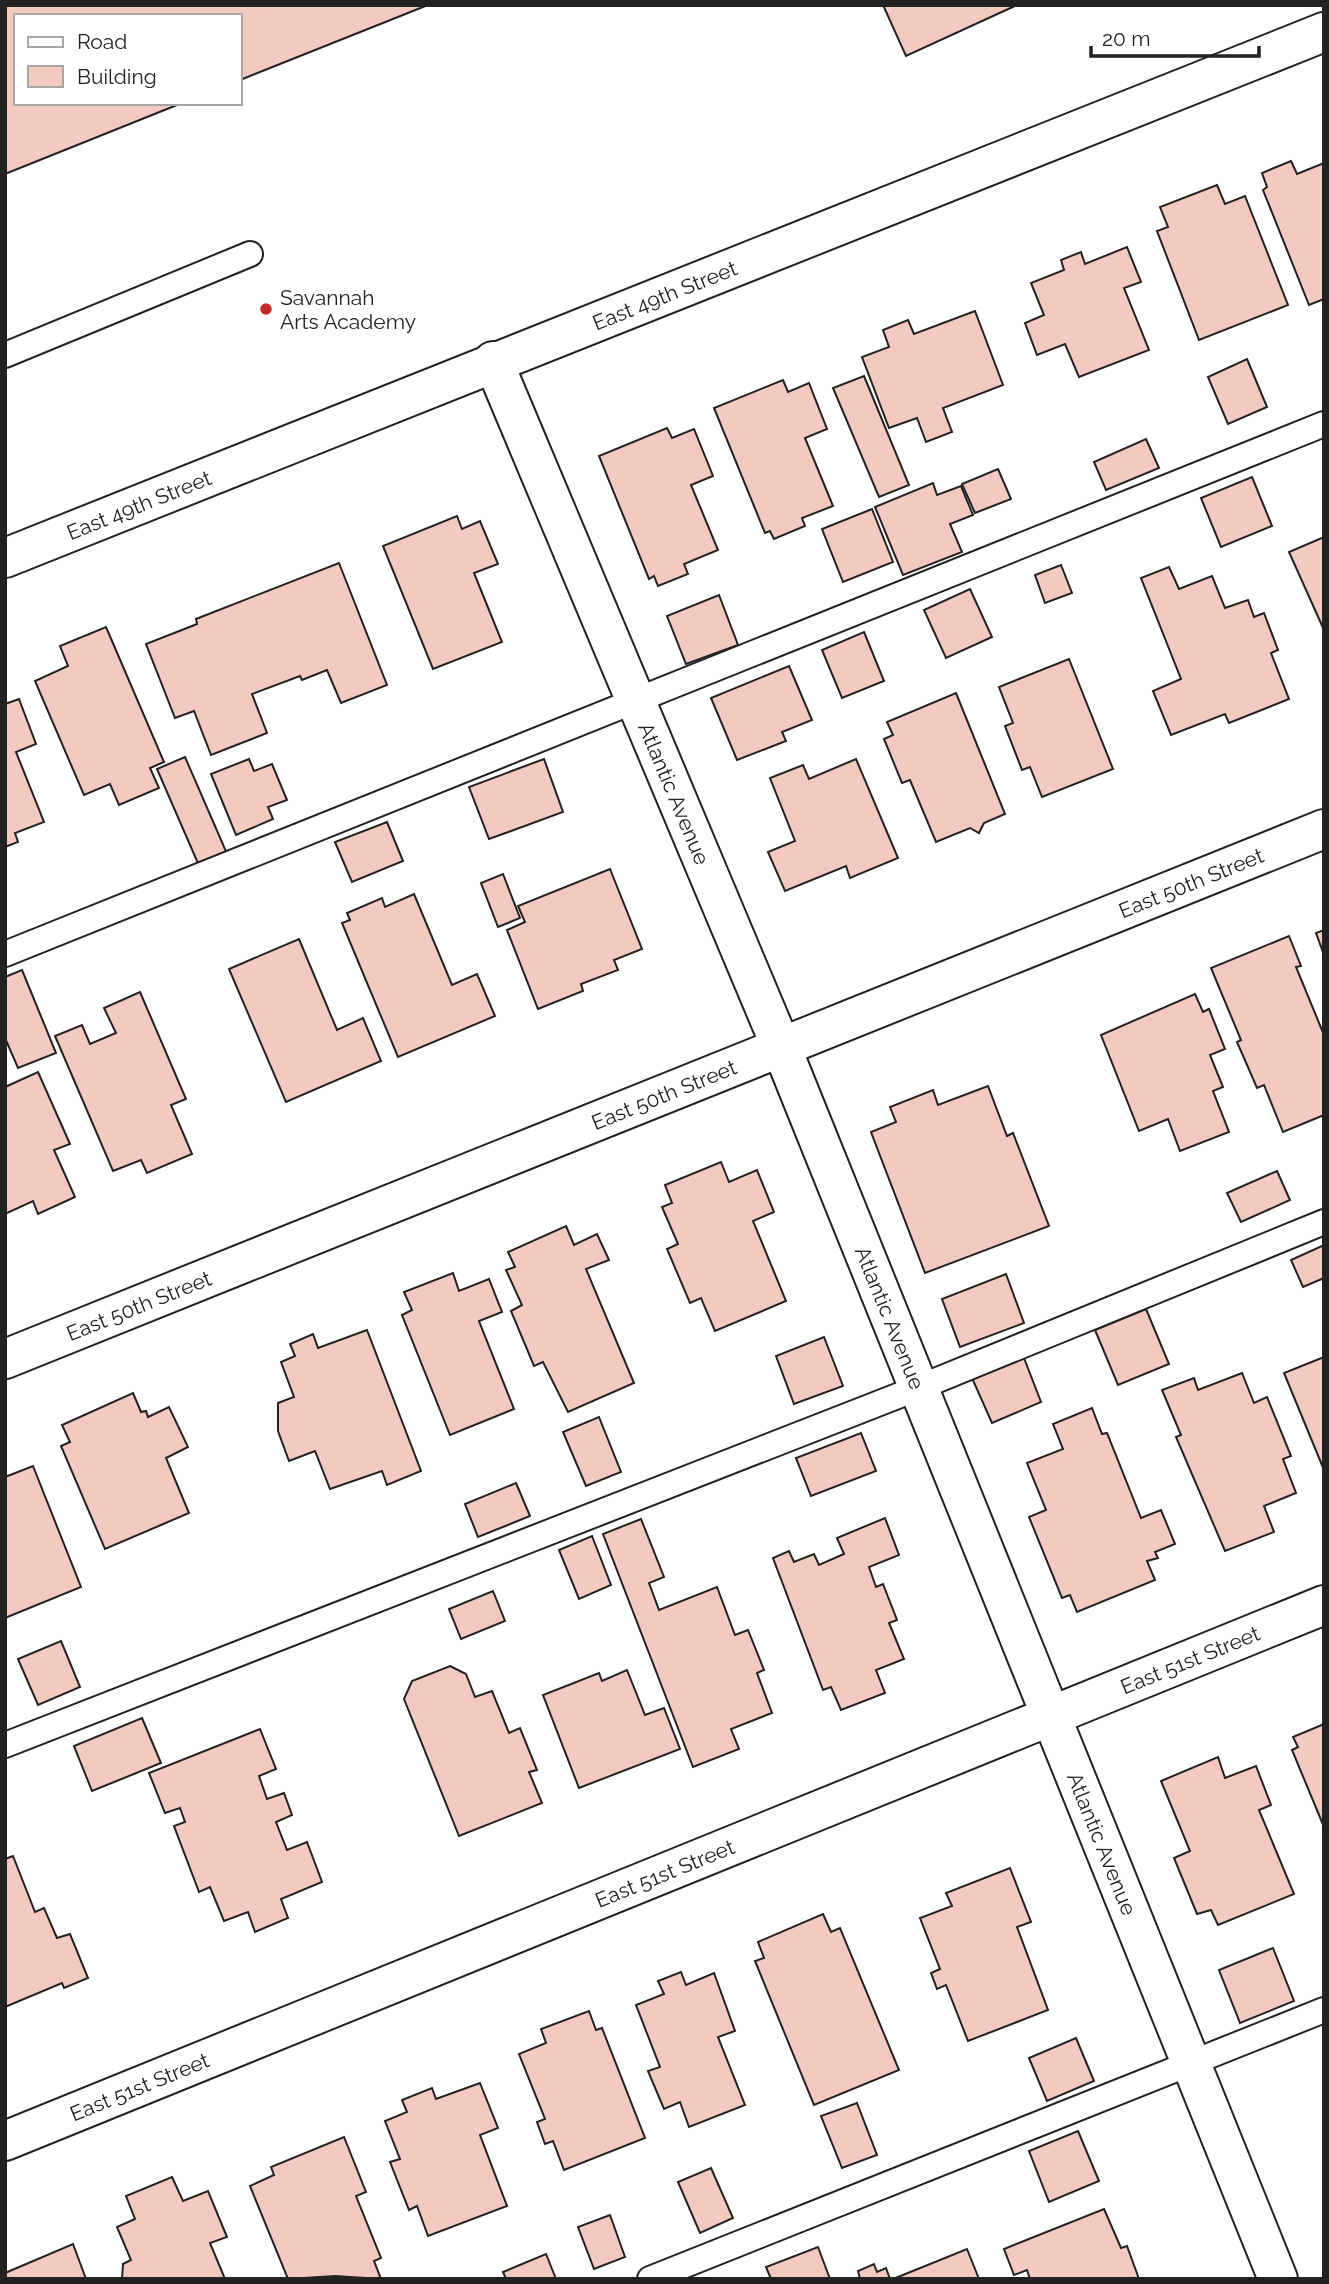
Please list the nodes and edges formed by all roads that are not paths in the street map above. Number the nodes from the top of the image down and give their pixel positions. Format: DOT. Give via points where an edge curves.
graph roads {
  1 [pos="1324,32"];
  2 [pos="250,254"];
  3 [pos="5,355"];
  4 [pos="494,361"];
  5 [pos="1324,424"];
  6 [pos="5,558"];
  7 [pos="636,700"];
  8 [pos="1324,829"];
  9 [pos="5,954"];
  10 [pos="782,1049"];
  11 [pos="1324,1222"];
  12 [pos="5,1359"];
  13 [pos="918,1388"];
  14 [pos="1324,1605"];
  15 [pos="1049,1716"];
  16 [pos="5,1745"];
  17 [pos="1324,2010"];
  18 [pos="1190,2062"];
  19 [pos="5,2141"];
  20 [pos="650,2279"];
  21 [pos="1278,2279"];
  1 -- 4 [label="street, East 49th Street"];
  2 -- 3 [label="lane"];
  4 -- 6 [label="street, East 49th Street"];
  4 -- 7 [label="street, Atlantic Avenue"];
  5 -- 7 [label="lane"];
  7 -- 9 [label="lane"];
  7 -- 10 [label="street, Atlantic Avenue"];
  8 -- 10 [label="street, East 50th Street"];
  10 -- 12 [label="street, East 50th Street"];
  10 -- 13 [label="street, Atlantic Avenue"];
  11 -- 13 [label="lane"];
  13 -- 15 [label="street, Atlantic Avenue"];
  13 -- 16 [label="lane"];
  14 -- 15 [label="street, East 51st Street"];
  15 -- 18 [label="street, Atlantic Avenue"];
  15 -- 19 [label="street, East 51st Street"];
  17 -- 18 [label="lane"];
  18 -- 20 [label="lane"];
  18 -- 21 [label="street, Atlantic Avenue"];
}
